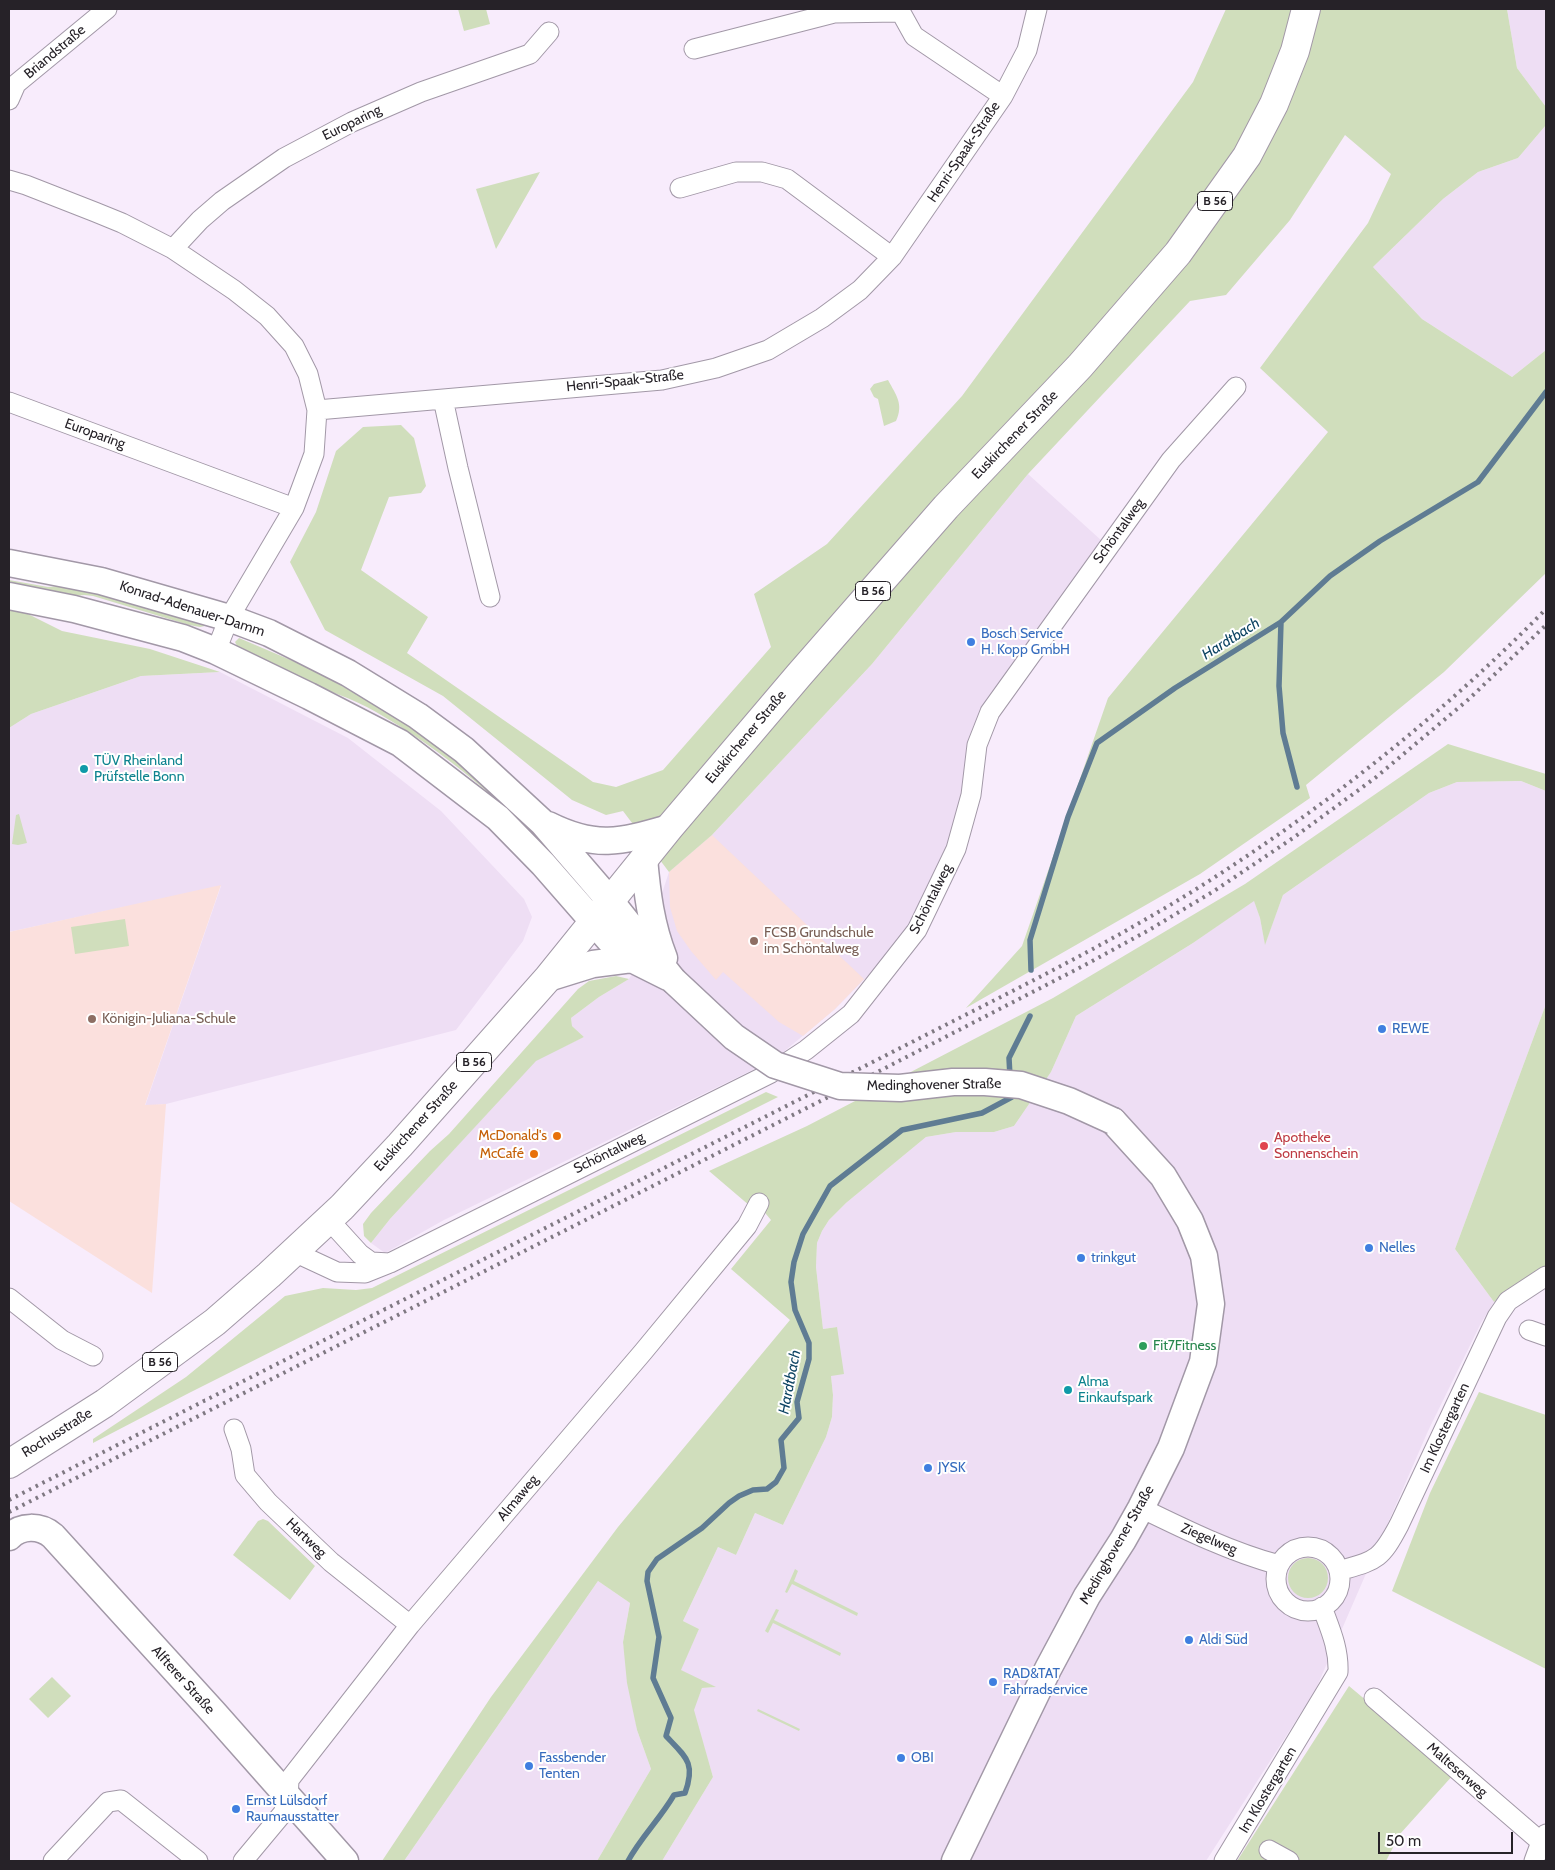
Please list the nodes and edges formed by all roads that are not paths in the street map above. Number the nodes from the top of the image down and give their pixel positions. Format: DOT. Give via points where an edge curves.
graph roads {
  1 [pos="107,9"];
  2 [pos="1037,9"];
  3 [pos="1306,9"];
  4 [pos="899,11"];
  5 [pos="549,32"];
  6 [pos="694,49"];
  7 [pos="1003,96"];
  8 [pos="9,100"];
  9 [pos="9,180"];
  10 [pos="680,188"];
  11 [pos="173,249"];
  12 [pos="892,257"];
  13 [pos="1236,387"];
  14 [pos="443,399"];
  15 [pos="9,402"];
  16 [pos="317,410"];
  17 [pos="294,508"];
  18 [pos="9,563"];
  19 [pos="9,596"];
  20 [pos="490,598"];
  21 [pos="229,618"];
  22 [pos="216,651"];
  23 [pos="543,823"];
  24 [pos="669,828"];
  25 [pos="644,858"];
  26 [pos="611,902"];
  27 [pos="594,923"];
  28 [pos="632,936"];
  29 [pos="548,978"];
  30 [pos="673,980"];
  31 [pos="759,1203"];
  32 [pos="329,1220"];
  33 [pos="294,1252"];
  34 [pos="390,1263"];
  35 [pos="1546,1276"];
  36 [pos="9,1298"];
  37 [pos="93,1356"];
  38 [pos="105,1403"];
  39 [pos="234,1429"];
  40 [pos="9,1464"];
  41 [pos="1141,1508"];
  42 [pos="9,1537"];
  43 [pos="1279,1565"];
  44 [pos="1339,1571"];
  45 [pos="1322,1607"];
  46 [pos="410,1625"];
  47 [pos="1374,1698"];
  48 [pos="288,1798"];
  49 [pos="1544,1838"];
  50 [pos="1269,1850"];
  51 [pos="53,1861"];
  52 [pos="198,1861"];
  53 [pos="243,1861"];
  54 [pos="345,1861"];
  55 [pos="955,1861"];
  56 [pos="1224,1861"];
  57 [pos="1289,1861"];
  58 [pos="1534,1861"];
  1 -- 8 [label="street, Briandstraße" via="16,84"];
  2 -- 7 [label="street, Henri-Spaak-Straße" via="1027,50"];
  3 -- 24 [label="main road, Euskirchener Straße / B 56" via="1295,51 1274,104 1247,156 1178,253 1080,366 946,507"];
  4 -- 6 [label="street, Henri-Spaak-Straße" via="834,13"];
  4 -- 7 [label="street, Henri-Spaak-Straße" via="914,36"];
  5 -- 11 [label="street, Europaring" via="530,54 421,92 352,122 284,158 200,220"];
  7 -- 12 [label="street, Henri-Spaak-Straße"];
  9 -- 11 [label="street" via="104,215"];
  10 -- 12 [label="street" via="736,172 762,172 787,180"];
  11 -- 16 [label="street" via="267,316 294,346 308,374"];
  12 -- 14 [label="street, Henri-Spaak-Straße" via="860,290 822,318 768,350 716,368 662,380"];
  13 -- 34 [label="street, Schöntalweg" via="1171,460 990,712 977,745 971,795 956,849 917,930 851,1014 771,1073"];
  14 -- 16 [label="street, Henri-Spaak-Straße"];
  14 -- 20 [label="street"];
  15 -- 17 [label="street, Europaring"];
  16 -- 17 [label="street" via="314,454"];
  17 -- 21 [label="street"];
  18 -- 21 [label="main road, Konrad-Adenauer-Damm" via="101,581"];
  19 -- 22 [label="main road" via="74,609 184,638"];
  21 -- 22 [label="street"];
  21 -- 23 [label="main road, Konrad-Adenauer-Damm" via="269,633 348,673 418,716 464,750"];
  22 -- 27 [label="main road" via="400,743 498,818"];
  23 -- 24 [label="main road" via="575,838 605,842 632,839"];
  23 -- 26 [label="main road, Konrad-Adenauer-Damm"];
  24 -- 25 [label="main road, Euskirchener Straße / B 56"];
  25 -- 26 [label="main road, Euskirchener Straße / B 56"];
  25 -- 28 [label="main road"];
  26 -- 27 [label="main road, Euskirchener Straße / B 56"];
  26 -- 28 [label="main road, Medinghovener Straße"];
  27 -- 28 [label="main road, Medinghovener Straße"];
  27 -- 29 [label="main road, Euskirchener Straße / B 56"];
  28 -- 29 [label="main road" via="593,964"];
  28 -- 30 [label="main road, Medinghovener Straße"];
  28 -- 30 [label="main road" via="658,944"];
  29 -- 32 [label="main road, Euskirchener Straße / B 56"];
  30 -- 41 [label="main road, Medinghovener Straße, bridge" via="734,1037 775,1065 840,1086 900,1088 953,1082 1020,1085 1069,1101 1113,1121 1163,1176 1190,1221 1204,1256 1211,1304 1203,1362 1171,1448"];
  31 -- 46 [label="street, Almaweg" via="747,1226 671,1318"];
  32 -- 33 [label="main road, Euskirchener Straße / B 56"];
  32 -- 34 [label="street" via="371,1262"];
  33 -- 34 [label="street, Schöntalweg" via="337,1272 365,1273"];
  33 -- 38 [label="main road, Euskirchener Straße / B 56" via="215,1322"];
  35 -- 44 [label="street, Im Klostergarten" via="1508,1301 1497,1317 1399,1526 1383,1552 1375,1560"];
  36 -- 37 [label="street" via="62,1340"];
  38 -- 40 [label="main road, Rochusstraße / B 56"];
  39 -- 46 [label="street, Hartweg" via="245,1475 268,1502 331,1562"];
  41 -- 43 [label="street, Ziegelweg" via="1200,1536"];
  41 -- 55 [label="main road, Medinghovener Straße" via="1082,1604"];
  42 -- 48 [label="main road, Alfterer Straße" via="18,1531 34,1528 46,1530 53,1536"];
  43 -- 44 [label="street" via="1288,1554 1308,1547 1324,1551"];
  43 -- 45 [label="street" via="1276,1585 1287,1603 1303,1610"];
  44 -- 45 [label="street" via="1340,1583 1336,1594"];
  45 -- 56 [label="street, Im Klostergarten" via="1336,1645 1338,1672"];
  46 -- 48 [label="street, Almaweg" via="289,1780"];
  47 -- 49 [label="street, Malteserweg"];
  48 -- 53 [label="street, Almaweg" via="283,1813"];
  48 -- 54 [label="main road, Alfterer Straße"];
  49 -- 58 [label="street"];
  50 -- 57 [label="street"];
  51 -- 52 [label="street" via="108,1802 121,1800"];
}
